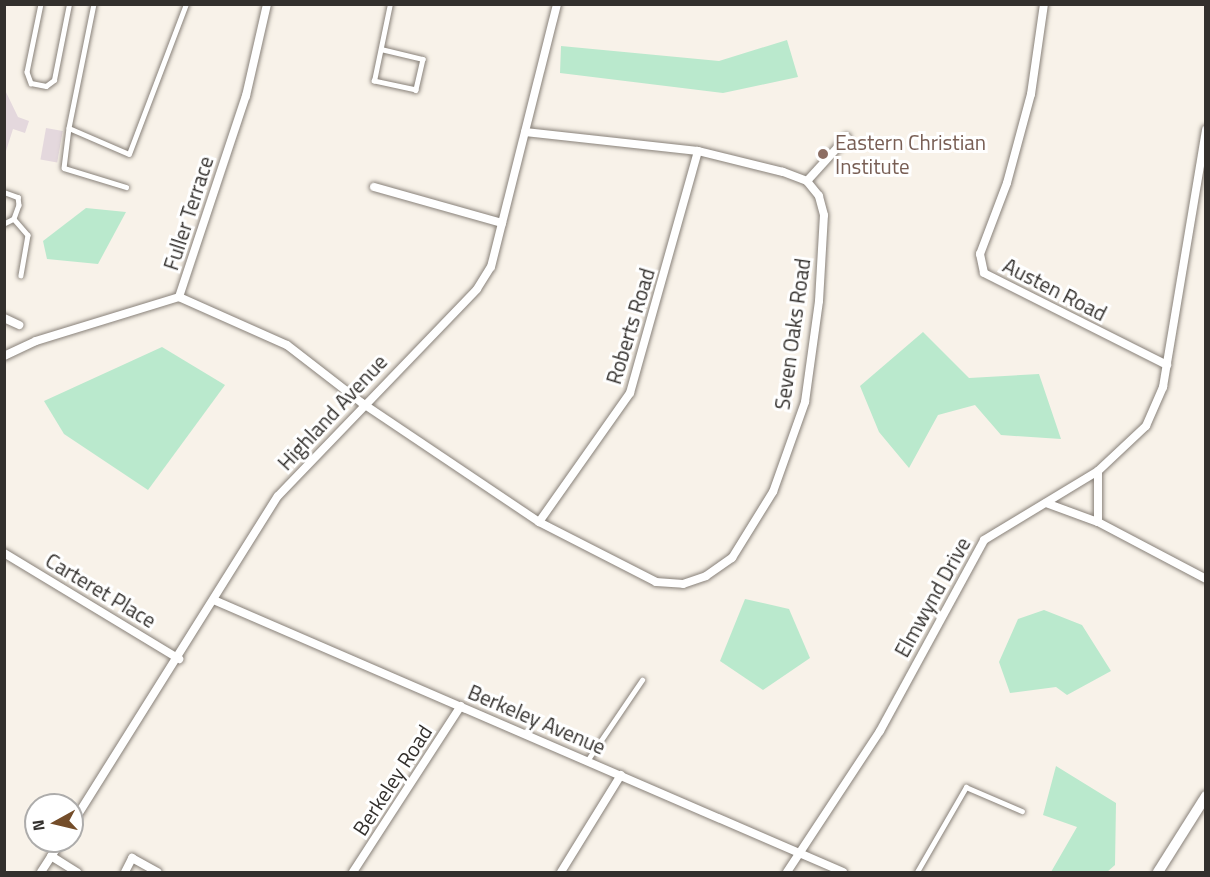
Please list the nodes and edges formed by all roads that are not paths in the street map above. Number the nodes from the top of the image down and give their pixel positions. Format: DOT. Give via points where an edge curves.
graph roads {
  1 [pos="41,4"];
  2 [pos="69,4"];
  3 [pos="94,4"];
  4 [pos="186,4"];
  5 [pos="267,4"];
  6 [pos="390,4"];
  7 [pos="557,4"];
  8 [pos="1044,4"];
  9 [pos="381,49"];
  10 [pos="69,128"];
  11 [pos="1206,130"];
  12 [pos="525,132"];
  13 [pos="847,137"];
  14 [pos="698,151"];
  15 [pos="807,181"];
  16 [pos="126,187"];
  17 [pos="374,187"];
  18 [pos="4,192"];
  19 [pos="14,219"];
  20 [pos="502,223"];
  21 [pos="5,224"];
  22 [pos="21,275"];
  23 [pos="180,297"];
  24 [pos="4,318"];
  25 [pos="19,325"];
  26 [pos="4,356"];
  27 [pos="1167,365"];
  28 [pos="363,404"];
  29 [pos="1098,471"];
  30 [pos="1046,503"];
  31 [pos="539,522"];
  32 [pos="1098,522"];
  33 [pos="4,553"];
  34 [pos="1206,579"];
  35 [pos="216,601"];
  36 [pos="179,658"];
  37 [pos="642,680"];
  38 [pos="461,706"];
  39 [pos="587,761"];
  40 [pos="621,776"];
  41 [pos="1206,796"];
  42 [pos="84,805"];
  43 [pos="1022,811"];
  44 [pos="53,853"];
  45 [pos="798,854"];
  46 [pos="51,856"];
  47 [pos="41,873"];
  48 [pos="77,873"];
  49 [pos="124,873"];
  50 [pos="157,873"];
  51 [pos="353,873"];
  52 [pos="561,873"];
  53 [pos="787,873"];
  54 [pos="843,873"];
  55 [pos="917,873"];
  56 [pos="1158,873"];
  1 -- 2 [label="lane" via="27,72 31,83 46,86 54,80"];
  3 -- 10 [label="lane"];
  4 -- 10 [label="lane" via="129,154"];
  5 -- 23 [label="street, Fuller Terrace" via="246,96"];
  6 -- 9 [label="lane"];
  7 -- 12 [label="street, Highland Avenue"];
  8 -- 27 [label="street, Austen Road" via="1031,94 1007,183 980,254 984,273"];
  9 -- 9 [label="lane" via="374,81 416,90 423,59"];
  10 -- 16 [label="lane" via="64,168"];
  11 -- 27 [label="street, Elmwynd Drive"];
  12 -- 14 [label="street"];
  12 -- 20 [label="street, Highland Avenue"];
  13 -- 15 [label="street"];
  14 -- 15 [label="street"];
  14 -- 31 [label="street, Roberts Road" via="630,393"];
  15 -- 31 [label="street, Seven Oaks Road" via="819,196 824,215 805,402 773,492 732,558 683,584 656,582"];
  17 -- 20 [label="street"];
  18 -- 19 [label="lane" via="19,199"];
  19 -- 21 [label="lane"];
  19 -- 22 [label="lane" via="28,235"];
  20 -- 28 [label="street, Highland Avenue" via="490,267 477,289"];
  23 -- 26 [label="street" via="47,337"];
  23 -- 28 [label="street, Fuller Terrace" via="287,345"];
  24 -- 25 [label="street"];
  27 -- 29 [label="street, Elmwynd Drive" via="1146,426"];
  28 -- 31 [label="street, Seven Oaks Road"];
  28 -- 35 [label="street, Highland Avenue" via="278,496"];
  29 -- 30 [label="street, Elmwynd Drive"];
  29 -- 32 [label="street"];
  30 -- 32 [label="street"];
  30 -- 45 [label="street, Elmwynd Drive" via="992,534 964,569 880,730"];
  32 -- 34 [label="street"];
  33 -- 36 [label="street, Carteret Place"];
  35 -- 36 [label="street, Highland Avenue"];
  35 -- 38 [label="street, Berkeley Avenue"];
  36 -- 42 [label="street, Highland Avenue"];
  37 -- 39 [label="lane"];
  38 -- 39 [label="street, Berkeley Avenue"];
  38 -- 51 [label="street, Berkeley Road"];
  39 -- 40 [label="street, Berkeley Avenue"];
  40 -- 45 [label="street, Berkeley Avenue"];
  40 -- 52 [label="street"];
  41 -- 56 [label="street"];
  43 -- 55 [label="lane" via="966,787"];
  44 -- 46 [label="street"];
  45 -- 53 [label="street, Elmwynd Drive"];
  45 -- 54 [label="street, Berkeley Avenue"];
  46 -- 47 [label="street"];
  46 -- 48 [label="street"];
  49 -- 50 [label="street" via="132,858"];
}
